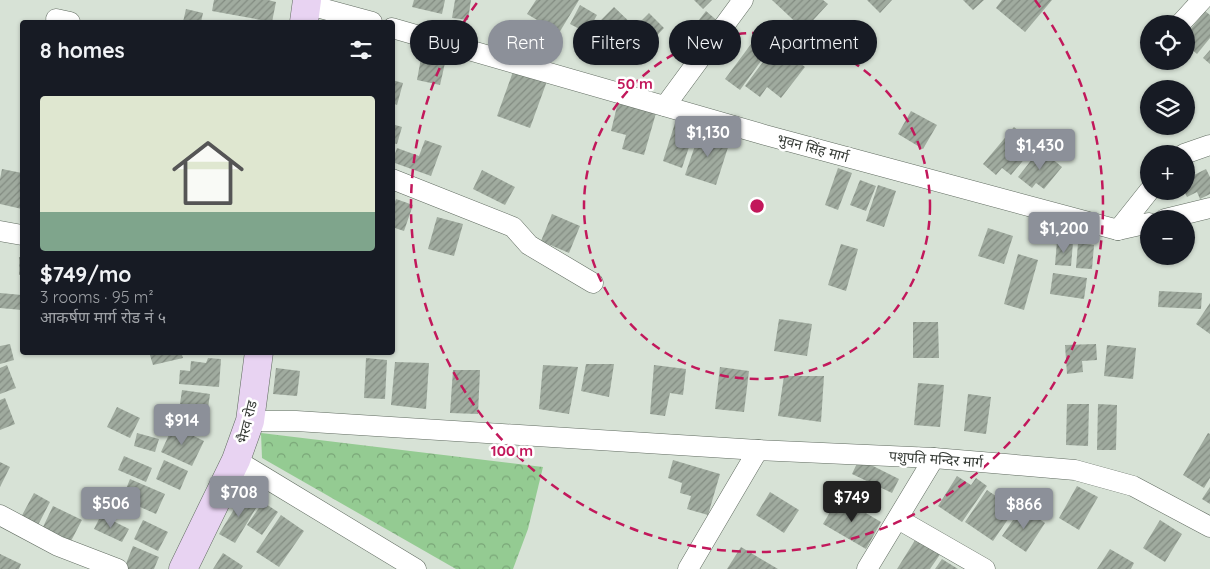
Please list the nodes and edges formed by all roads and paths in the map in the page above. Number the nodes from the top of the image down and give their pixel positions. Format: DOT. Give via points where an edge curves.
graph roads {
  1 [pos="743,0"];
  2 [pos="1202,0"];
  3 [pos="306,9"];
  4 [pos="1188,15"];
  5 [pos="362,20"];
  6 [pos="395,29"];
  7 [pos="665,106"];
  8 [pos="1210,145"];
  9 [pos="1195,150"];
  10 [pos="395,180"];
  11 [pos="1142,200"];
  12 [pos="1210,208"];
  13 [pos="1195,212"];
  14 [pos="1140,225"];
  15 [pos="1118,230"];
  16 [pos="0,231"];
  17 [pos="20,235"];
  18 [pos="593,283"];
  19 [pos="259,355"];
  20 [pos="250,421"];
  21 [pos="758,450"];
  22 [pos="934,458"];
  23 [pos="236,460"];
  24 [pos="0,515"];
  25 [pos="898,518"];
  26 [pos="1210,527"];
  27 [pos="118,569"];
  28 [pos="183,569"];
  29 [pos="416,569"];
  30 [pos="688,569"];
  31 [pos="868,569"];
  32 [pos="985,569"];
  1 -- 7 [label="street"];
  2 -- 4 [label="street"];
  3 -- 5 [label="street"];
  6 -- 7 [label="street, भुवन सिंह मार्ग"];
  7 -- 15 [label="street, भुवन सिंह मार्ग"];
  8 -- 9 [label="street"];
  10 -- 18 [label="street" via="513,227 529,244"];
  11 -- 15 [label="street"];
  12 -- 13 [label="street"];
  14 -- 15 [label="street, भुवन सिंह मार्ग"];
  16 -- 17 [label="street"];
  19 -- 20 [label="main road, भैरव रोड"];
  20 -- 21 [label="street, पशुपति मन्दिर मार्ग" via="296,421"];
  20 -- 23 [label="main road, भैरव रोड"];
  21 -- 22 [label="street, पशुपति मन्दिर मार्ग"];
  21 -- 30 [label="street"];
  22 -- 25 [label="street"];
  22 -- 26 [label="street, पशुपति मन्दिर मार्ग" via="1075,470 1133,486"];
  23 -- 28 [label="main road, भैरव रोड"];
  23 -- 29 [label="street"];
  24 -- 27 [label="street" via="58,546"];
  25 -- 31 [label="street"];
  25 -- 32 [label="street"];
}
